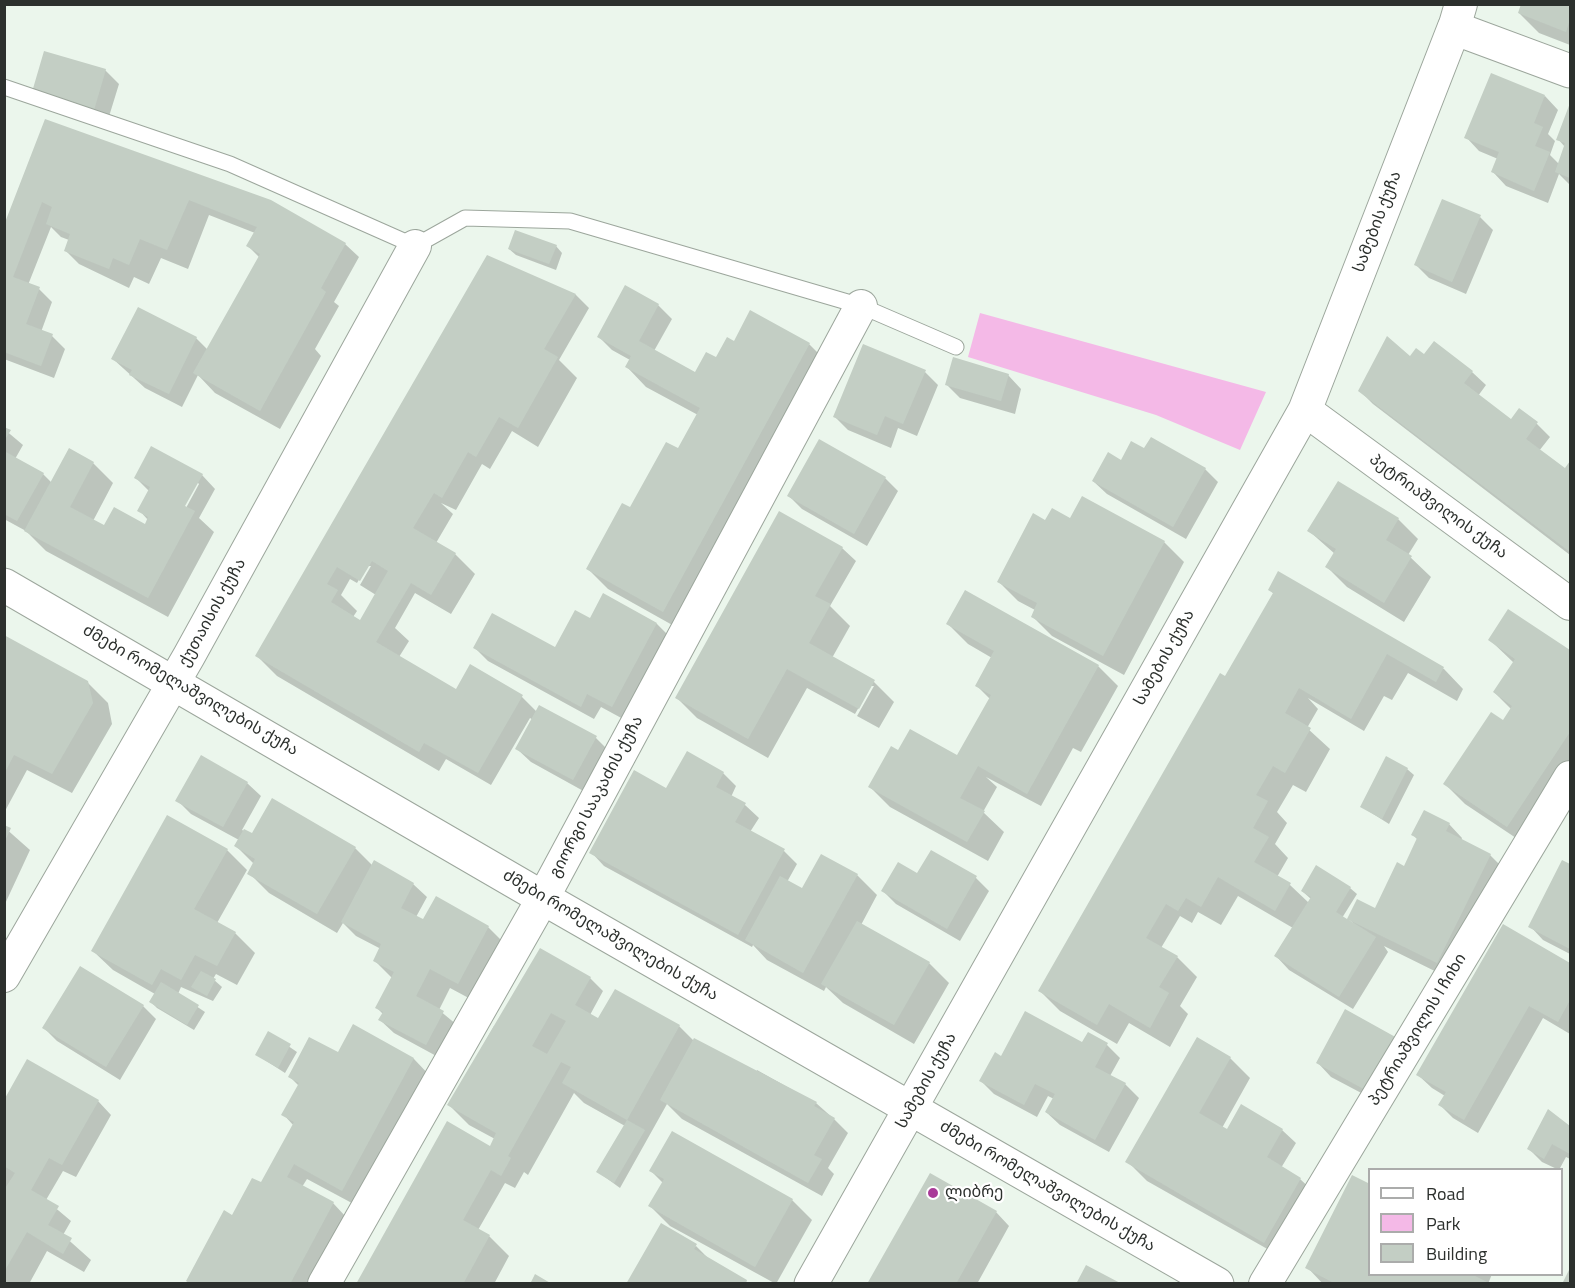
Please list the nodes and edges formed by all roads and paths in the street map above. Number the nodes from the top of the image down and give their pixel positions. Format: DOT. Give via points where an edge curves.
graph roads {
  1 [pos="1458,16"];
  2 [pos="1570,71"];
  3 [pos="4,87"];
  4 [pos="415,246"];
  5 [pos="861,306"];
  6 [pos="956,347"];
  7 [pos="1305,410"];
  8 [pos="4,585"];
  9 [pos="1570,604"];
  10 [pos="174,681"];
  11 [pos="1570,777"];
  12 [pos="543,898"];
  13 [pos="4,976"];
  14 [pos="911,1109"];
  15 [pos="324,1284"];
  16 [pos="811,1284"];
  17 [pos="1217,1284"];
  18 [pos="1266,1284"];
  1 -- 2 [label="street"];
  1 -- 7 [label="street, სამების ქუჩა"];
  3 -- 4 [label="lane" via="230,164"];
  4 -- 5 [label="lane" via="465,218 570,221"];
  4 -- 10 [label="street, ქუთაისის ქუჩა"];
  5 -- 6 [label="lane"];
  5 -- 12 [label="street, გიორგი სააკაძის ქუჩა"];
  7 -- 9 [label="street, პეტრიაშვილის ქუჩა"];
  7 -- 14 [label="street, სამების ქუჩა"];
  8 -- 10 [label="street, ძმები რომელაშვილების ქუჩა"];
  10 -- 12 [label="street, ძმები რომელაშვილების ქუჩა"];
  10 -- 13 [label="street, ქუთაისის ქუჩა"];
  11 -- 18 [label="street, პეტრიაშვილის I ჩიხი"];
  12 -- 14 [label="street, ძმები რომელაშვილების ქუჩა"];
  12 -- 15 [label="street, გიორგი სააკაძის ქუჩა"];
  14 -- 16 [label="street, სამების ქუჩა"];
  14 -- 17 [label="street, ძმები რომელაშვილების ქუჩა"];
}
